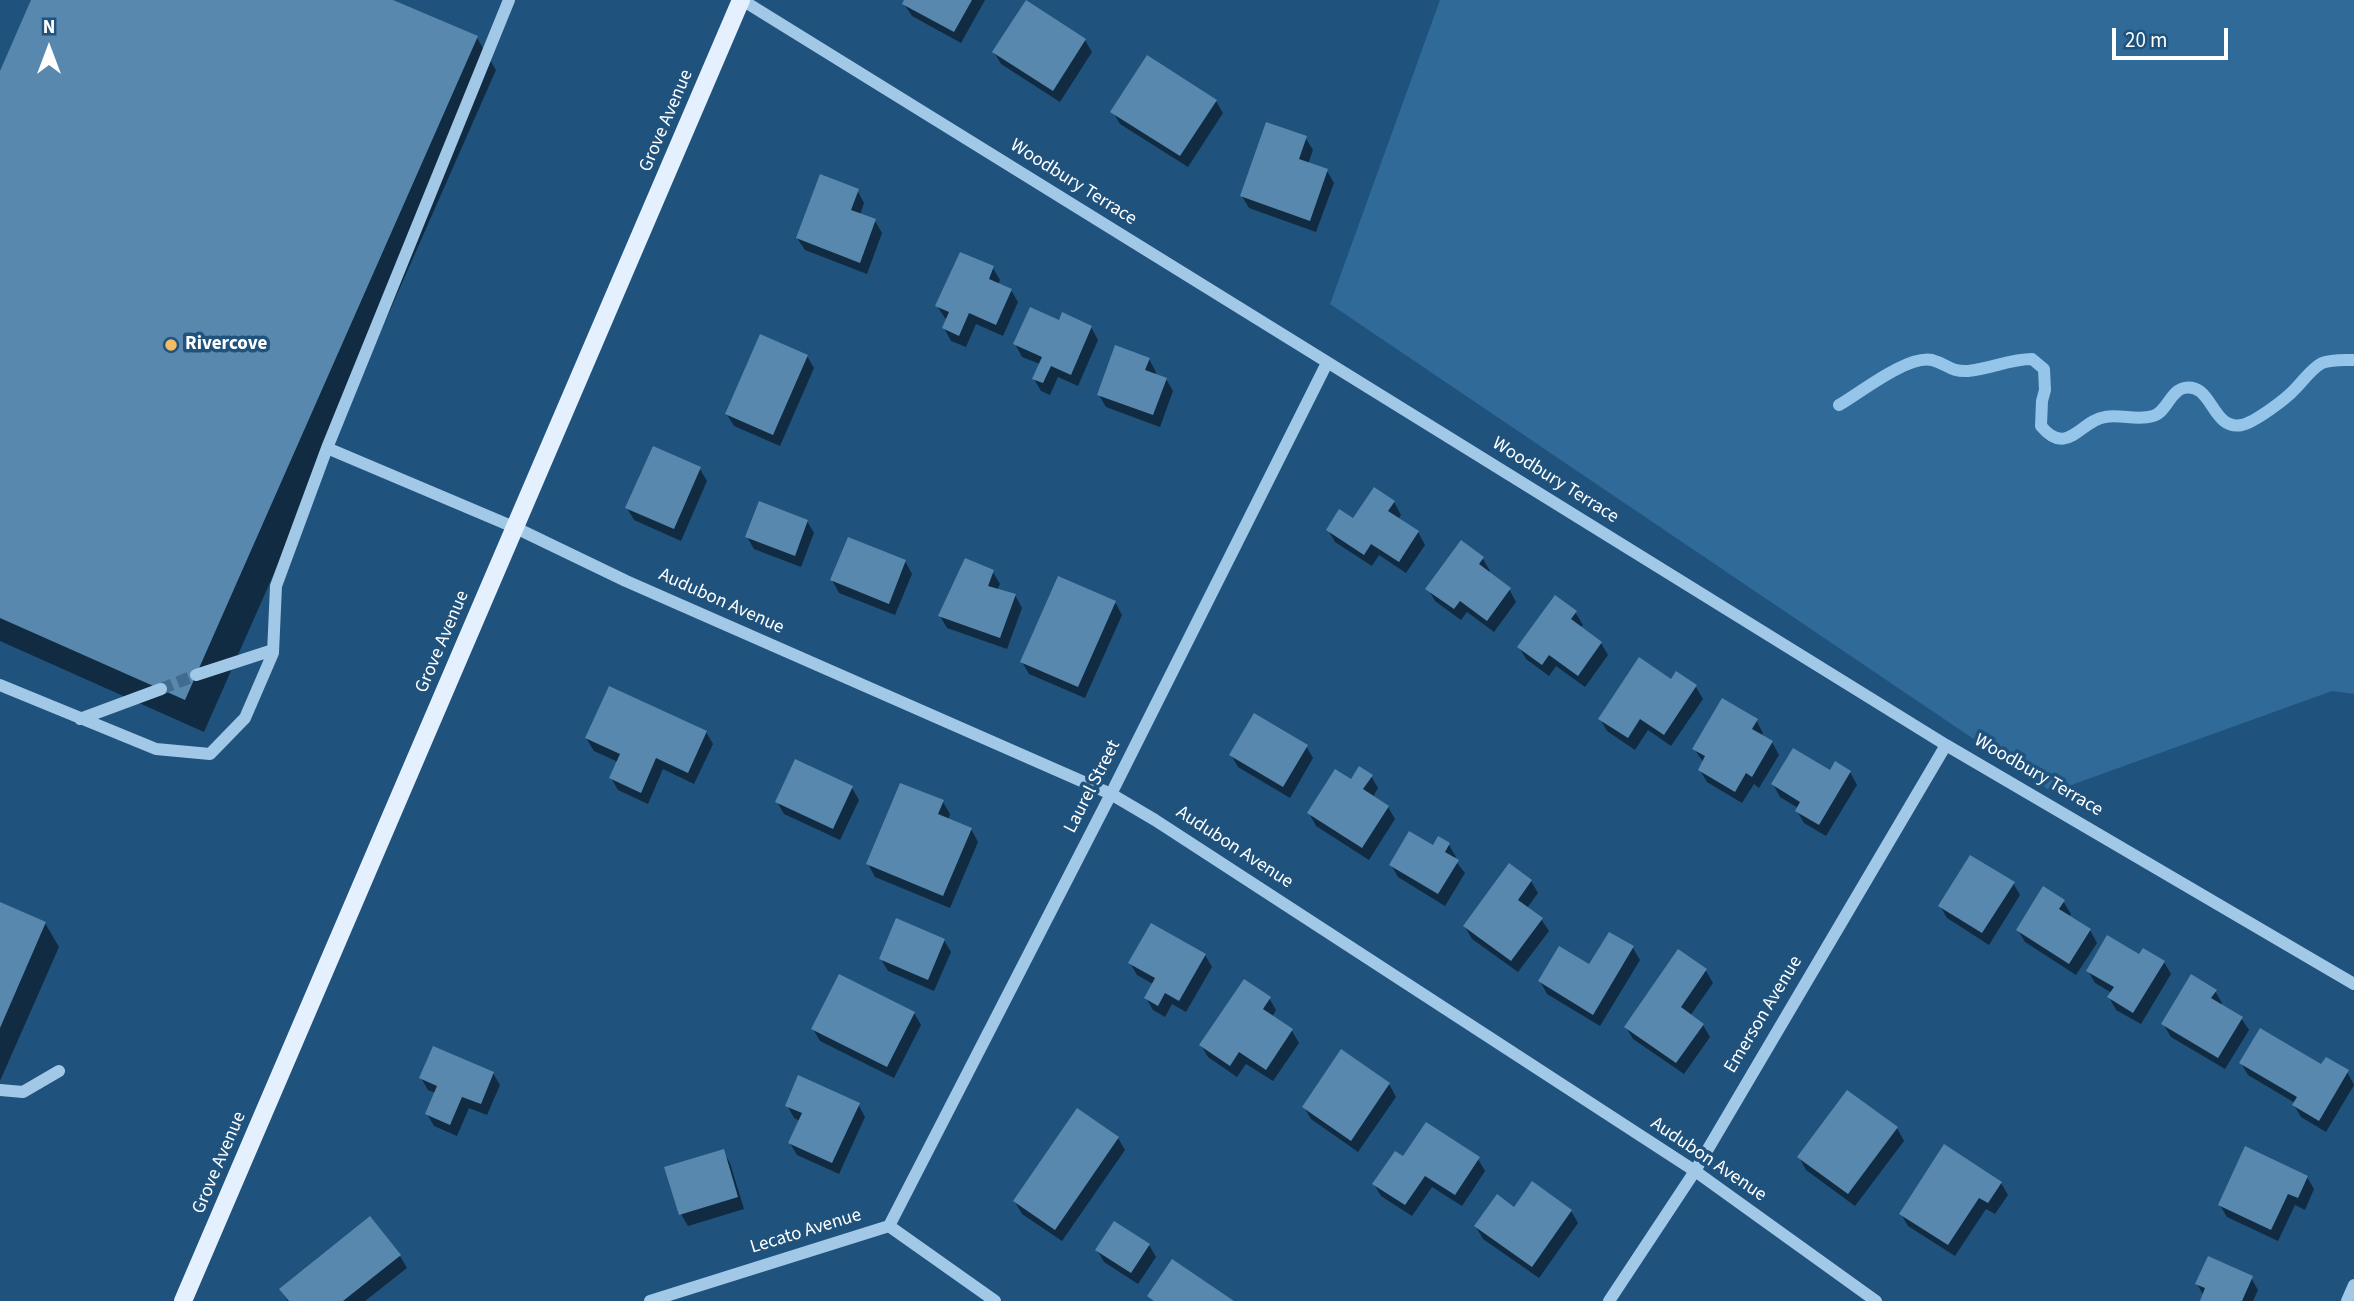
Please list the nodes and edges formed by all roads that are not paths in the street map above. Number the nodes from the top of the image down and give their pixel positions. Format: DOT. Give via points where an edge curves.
graph roads {
  1 [pos="509,0"];
  2 [pos="741,0"];
  3 [pos="1327,363"];
  4 [pos="327,448"];
  5 [pos="516,528"];
  6 [pos="274,650"];
  7 [pos="196,675"];
  8 [pos="0,685"];
  9 [pos="161,689"];
  10 [pos="80,719"];
  11 [pos="1947,745"];
  12 [pos="1111,794"];
  13 [pos="2354,984"];
  14 [pos="59,1071"];
  15 [pos="0,1090"];
  16 [pos="1695,1171"];
  17 [pos="889,1226"];
  18 [pos="2354,1285"];
  19 [pos="183,1301"];
  20 [pos="650,1301"];
  21 [pos="995,1301"];
  22 [pos="1609,1301"];
  23 [pos="1876,1301"];
  24 [pos="2347,1301"];
  1 -- 4 [label="street"];
  2 -- 3 [label="street, Woodbury Terrace"];
  2 -- 5 [label="main road, Grove Avenue"];
  3 -- 11 [label="street, Woodbury Terrace"];
  3 -- 12 [label="street, Laurel Street"];
  4 -- 5 [label="street, Audubon Avenue"];
  4 -- 6 [label="street" via="276,586"];
  5 -- 12 [label="street, Audubon Avenue"];
  5 -- 19 [label="main road, Grove Avenue"];
  6 -- 7 [label="street"];
  6 -- 10 [label="street" via="245,718 210,754 156,749"];
  8 -- 10 [label="street"];
  9 -- 10 [label="street"];
  11 -- 13 [label="street, Woodbury Terrace"];
  11 -- 16 [label="street, Emerson Avenue"];
  12 -- 16 [label="street, Audubon Avenue"];
  12 -- 17 [label="street, Laurel Street"];
  14 -- 15 [label="street" via="23,1092"];
  16 -- 22 [label="street, Emerson Avenue"];
  16 -- 23 [label="street, Audubon Avenue"];
  17 -- 20 [label="street, Lecato Avenue"];
  17 -- 21 [label="street, Lecato Avenue"];
  18 -- 24 [label="street"];
}
